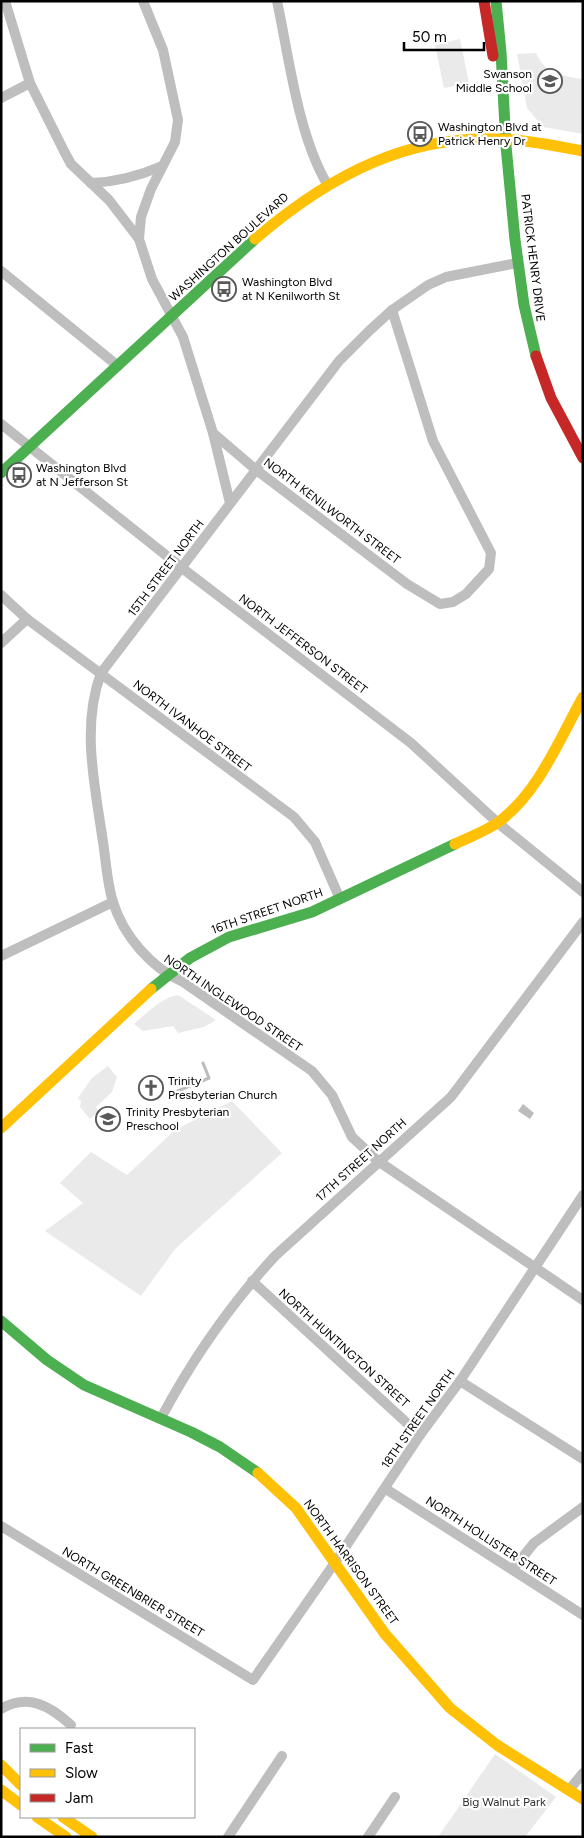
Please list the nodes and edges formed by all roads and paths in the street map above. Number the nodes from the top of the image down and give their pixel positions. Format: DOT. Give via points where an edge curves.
graph roads {
  1 [pos="5,1"];
  2 [pos="143,1"];
  3 [pos="277,1"];
  4 [pos="484,1"];
  5 [pos="496,1"];
  6 [pos="30,83"];
  7 [pos="1,98"];
  8 [pos="505,139"];
  9 [pos="583,151"];
  10 [pos="162,166"];
  11 [pos="91,183"];
  12 [pos="327,184"];
  13 [pos="139,239"];
  14 [pos="517,263"];
  15 [pos="1,272"];
  16 [pos="392,310"];
  17 [pos="172,317"];
  18 [pos="118,366"];
  19 [pos="1,424"];
  20 [pos="213,433"];
  21 [pos="30,446"];
  22 [pos="583,458"];
  23 [pos="255,469"];
  24 [pos="1,473"];
  25 [pos="230,503"];
  26 [pos="182,568"];
  27 [pos="1,595"];
  28 [pos="27,619"];
  29 [pos="1,643"];
  30 [pos="101,673"];
  31 [pos="583,697"];
  32 [pos="579,712"];
  33 [pos="498,823"];
  34 [pos="583,892"];
  35 [pos="340,899"];
  36 [pos="113,902"];
  37 [pos="583,922"];
  38 [pos="1,955"];
  39 [pos="166,975"];
  40 [pos="1,1128"];
  41 [pos="378,1161"];
  42 [pos="583,1195"];
  43 [pos="534,1268"];
  44 [pos="252,1281"];
  45 [pos="583,1300"];
  46 [pos="1,1321"];
  47 [pos="460,1381"];
  48 [pos="161,1418"];
  49 [pos="420,1434"];
  50 [pos="583,1459"];
  51 [pos="386,1489"];
  52 [pos="583,1507"];
  53 [pos="1,1526"];
  54 [pos="336,1561"];
  55 [pos="513,1569"];
  56 [pos="583,1616"];
  57 [pos="252,1680"];
  58 [pos="1,1709"];
  59 [pos="71,1724"];
  60 [pos="282,1756"];
  61 [pos="1,1765"];
  62 [pos="583,1772"];
  63 [pos="20,1783"];
  64 [pos="1,1790"];
  65 [pos="569,1790"];
  66 [pos="395,1798"];
  67 [pos="583,1799"];
  68 [pos="20,1804"];
  69 [pos="38,1818"];
  70 [pos="64,1818"];
  71 [pos="66,1837"];
  72 [pos="92,1837"];
  73 [pos="228,1837"];
  74 [pos="368,1837"];
  1 -- 6 [label="street"];
  2 -- 10 [label="street" via="163,50 178,120 175,142"];
  3 -- 12 [label="street" via="315,163"];
  4 -- 8 [label="street, PATRICK HENRY DRIVE"];
  5 -- 8 [label="street, PATRICK HENRY DRIVE" via="503,59"];
  6 -- 7 [label="street"];
  6 -- 11 [label="street" via="71,164"];
  8 -- 9 [label="street, WASHINGTON BOULEVARD"];
  8 -- 12 [label="street, WASHINGTON BOULEVARD" via="415,148 384,157"];
  8 -- 14 [label="street, PATRICK HENRY DRIVE"];
  10 -- 11 [label="street" via="114,182"];
  10 -- 13 [label="street" via="141,217"];
  11 -- 13 [label="street" via="109,200"];
  12 -- 17 [label="street, WASHINGTON BOULEVARD" via="279,218"];
  13 -- 17 [label="street" via="152,279"];
  14 -- 16 [label="street, 15TH STREET NORTH" via="446,277 425,286"];
  14 -- 22 [label="street, PATRICK HENRY DRIVE" via="529,338 538,365 563,425"];
  15 -- 18 [label="street"];
  16 -- 23 [label="street, 15TH STREET NORTH" via="341,358"];
  16 -- 23 [label="street, NORTH KENILWORTH STREET" via="433,441 491,553 489,568 466,594 453,602 440,604 407,584"];
  17 -- 18 [label="street, WASHINGTON BOULEVARD"];
  17 -- 20 [label="street" via="184,337"];
  18 -- 21 [label="street, WASHINGTON BOULEVARD"];
  19 -- 21 [label="street, NORTH JEFFERSON STREET"];
  20 -- 23 [label="street, NORTH KENILWORTH STREET"];
  20 -- 25 [label="street"];
  21 -- 24 [label="street, WASHINGTON BOULEVARD"];
  21 -- 26 [label="street, NORTH JEFFERSON STREET"];
  23 -- 25 [label="street, 15TH STREET NORTH"];
  25 -- 26 [label="street, 15TH STREET NORTH"];
  26 -- 30 [label="street, 15TH STREET NORTH"];
  26 -- 33 [label="street, NORTH JEFFERSON STREET" via="411,743"];
  27 -- 28 [label="street, NORTH IVANHOE STREET"];
  28 -- 29 [label="street"];
  28 -- 30 [label="street, NORTH IVANHOE STREET"];
  30 -- 35 [label="street, NORTH IVANHOE STREET" via="294,817 315,842"];
  30 -- 36 [label="street, 15TH STREET NORTH" via="95,689 90,739"];
  31 -- 32 [label="street, 16TH STREET NORTH"];
  32 -- 33 [label="street, 16TH STREET NORTH" via="532,789"];
  33 -- 34 [label="street, NORTH JEFFERSON STREET"];
  33 -- 35 [label="street, 16TH STREET NORTH"];
  35 -- 39 [label="street, 16TH STREET NORTH" via="312,912 229,937 202,950"];
  36 -- 38 [label="street"];
  36 -- 39 [label="street, NORTH INGLEWOOD STREET" via="140,951"];
  37 -- 41 [label="street, 17TH STREET NORTH" via="451,1096"];
  39 -- 40 [label="street, 16TH STREET NORTH"];
  39 -- 41 [label="street, NORTH INGLEWOOD STREET" via="189,986 312,1071 332,1095 352,1136"];
  41 -- 43 [label="street, NORTH INGLEWOOD STREET"];
  41 -- 44 [label="street, 17TH STREET NORTH"];
  42 -- 43 [label="street, 18TH STREET NORTH"];
  43 -- 45 [label="street, NORTH INGLEWOOD STREET"];
  43 -- 47 [label="street, 18TH STREET NORTH"];
  44 -- 48 [label="street, 17TH STREET NORTH" via="204,1346"];
  44 -- 49 [label="street, NORTH HUNTINGTON STREET"];
  46 -- 48 [label="street, NORTH HARRISON STREET" via="54,1367 98,1392"];
  47 -- 49 [label="street, 18TH STREET NORTH"];
  47 -- 50 [label="street"];
  48 -- 54 [label="street, NORTH HARRISON STREET" via="237,1456 274,1486 299,1511"];
  49 -- 51 [label="street, 18TH STREET NORTH"];
  51 -- 54 [label="street, 18TH STREET NORTH"];
  51 -- 55 [label="street, NORTH HOLLISTER STREET"];
  52 -- 55 [label="street" via="534,1543"];
  53 -- 57 [label="street, NORTH GREENBRIER STREET"];
  54 -- 57 [label="street, 18TH STREET NORTH"];
  54 -- 65 [label="street, NORTH HARRISON STREET" via="377,1622 450,1708 490,1740"];
  55 -- 56 [label="street, NORTH HOLLISTER STREET"];
  58 -- 59 [label="street" via="17,1702 31,1701 44,1704"];
  60 -- 73 [label="street"];
  61 -- 63 [label="street"];
  62 -- 65 [label="street"];
  64 -- 68 [label="street"];
  65 -- 67 [label="street, NORTH HARRISON STREET"];
  66 -- 74 [label="street"];
  69 -- 71 [label="street"];
  70 -- 72 [label="street"];
}
